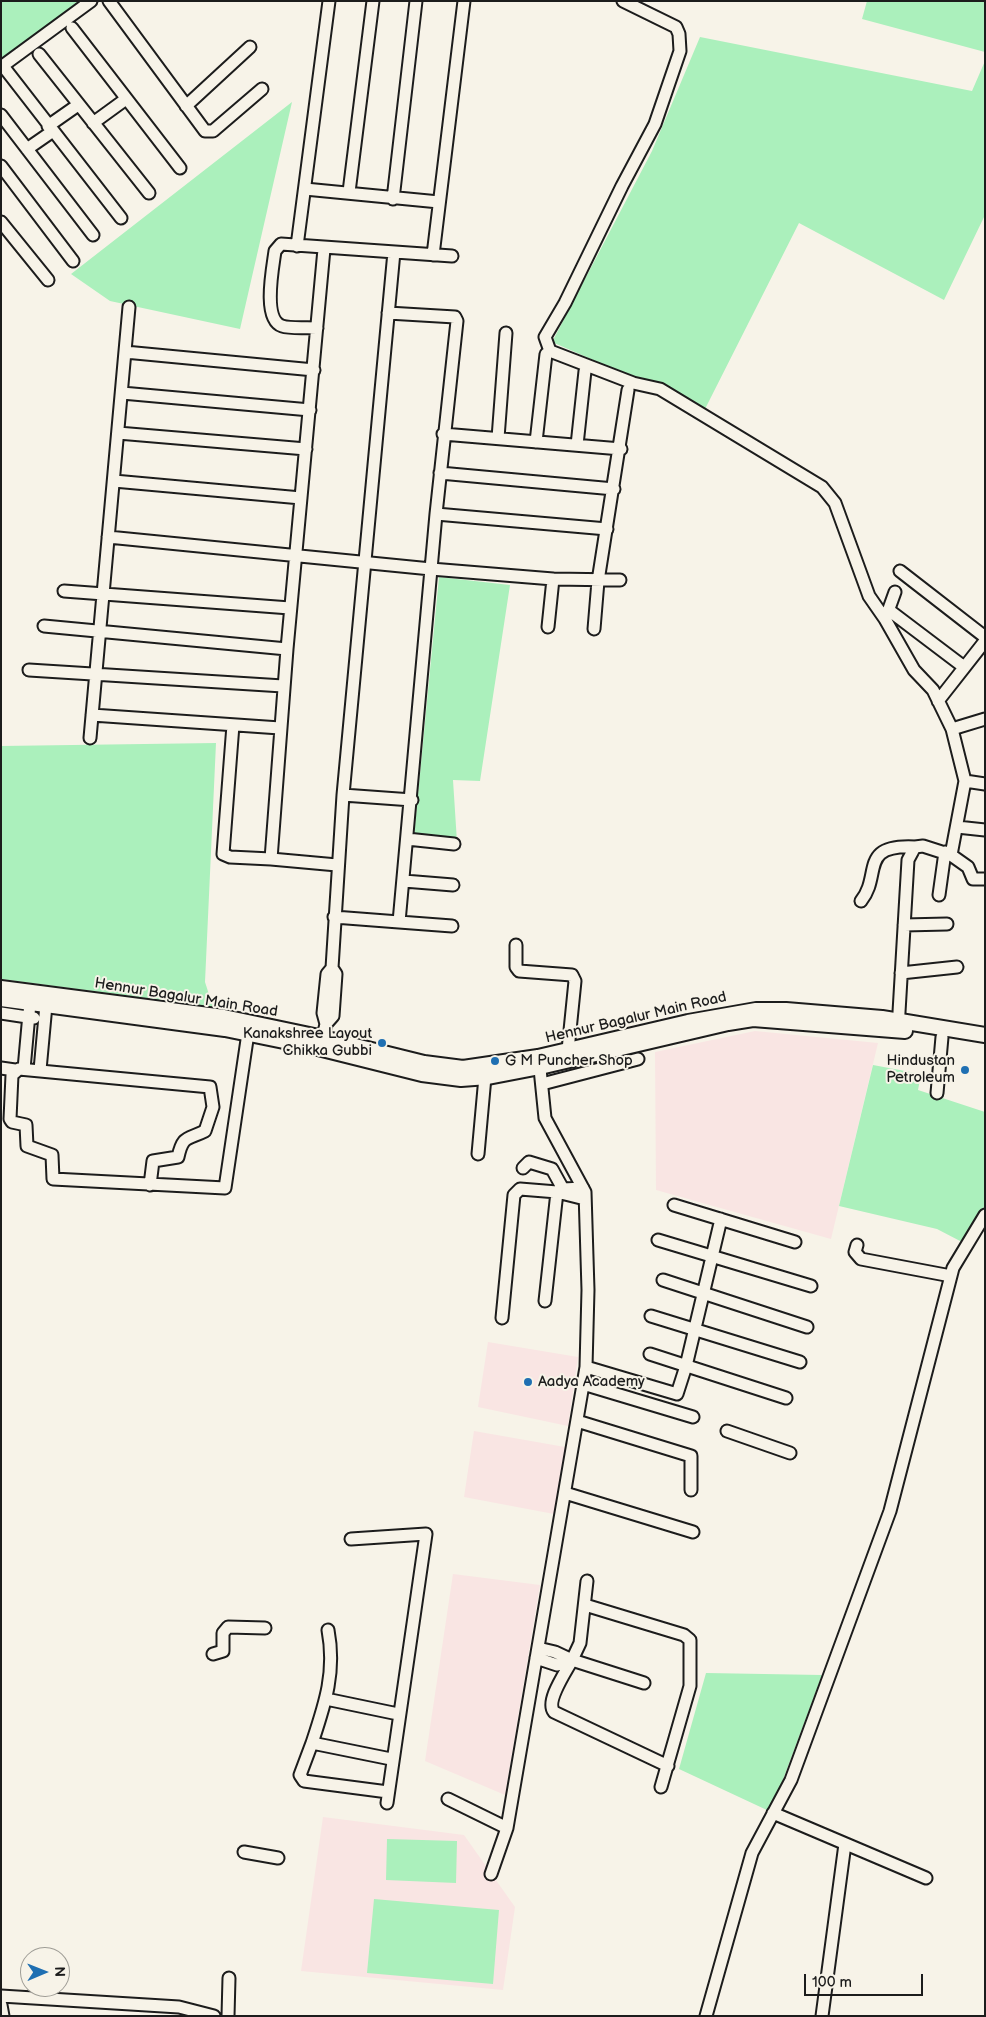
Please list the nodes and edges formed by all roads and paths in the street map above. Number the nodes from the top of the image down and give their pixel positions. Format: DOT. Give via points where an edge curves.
graph roads {
  1 [pos="91,1"];
  2 [pos="110,1"];
  3 [pos="329,1"];
  4 [pos="373,1"];
  5 [pos="416,1"];
  6 [pos="464,1"];
  7 [pos="623,1"];
  8 [pos="72,28"];
  9 [pos="250,47"];
  10 [pos="38,54"];
  11 [pos="2,67"];
  12 [pos="262,89"];
  13 [pos="126,99"];
  14 [pos="78,105"];
  15 [pos="186,106"];
  16 [pos="1,115"];
  17 [pos="94,123"];
  18 [pos="50,129"];
  19 [pos="27,149"];
  20 [pos="1,166"];
  21 [pos="180,168"];
  22 [pos="5,179"];
  23 [pos="305,189"];
  24 [pos="348,192"];
  25 [pos="150,193"];
  26 [pos="394,199"];
  27 [pos="439,202"];
  28 [pos="121,218"];
  29 [pos="1,222"];
  30 [pos="93,235"];
  31 [pos="297,246"];
  32 [pos="324,249"];
  33 [pos="394,252"];
  34 [pos="433,255"];
  35 [pos="452,256"];
  36 [pos="72,261"];
  37 [pos="48,280"];
  38 [pos="130,306"];
  39 [pos="388,313"];
  40 [pos="318,328"];
  41 [pos="506,333"];
  42 [pos="125,352"];
  43 [pos="546,354"];
  44 [pos="314,370"];
  45 [pos="585,371"];
  46 [pos="628,390"];
  47 [pos="122,393"];
  48 [pos="310,410"];
  49 [pos="118,433"];
  50 [pos="443,434"];
  51 [pos="498,438"];
  52 [pos="536,442"];
  53 [pos="577,445"];
  54 [pos="306,449"];
  55 [pos="621,449"];
  56 [pos="440,473"];
  57 [pos="114,481"];
  58 [pos="614,489"];
  59 [pos="301,498"];
  60 [pos="436,514"];
  61 [pos="607,529"];
  62 [pos="108,537"];
  63 [pos="296,554"];
  64 [pos="366,561"];
  65 [pos="431,569"];
  66 [pos="900,571"];
  67 [pos="552,579"];
  68 [pos="620,580"];
  69 [pos="598,581"];
  70 [pos="64,591"];
  71 [pos="895,592"];
  72 [pos="104,593"];
  73 [pos="290,608"];
  74 [pos="888,615"];
  75 [pos="44,626"];
  76 [pos="548,627"];
  77 [pos="594,629"];
  78 [pos="98,631"];
  79 [pos="985,637"];
  80 [pos="985,641"];
  81 [pos="287,649"];
  82 [pos="964,667"];
  83 [pos="29,670"];
  84 [pos="96,674"];
  85 [pos="283,686"];
  86 [pos="938,701"];
  87 [pos="985,711"];
  88 [pos="92,715"];
  89 [pos="981,720"];
  90 [pos="234,725"];
  91 [pos="280,728"];
  92 [pos="952,728"];
  93 [pos="90,738"];
  94 [pos="966,781"];
  95 [pos="985,784"];
  96 [pos="343,795"];
  97 [pos="412,800"];
  98 [pos="956,827"];
  99 [pos="985,830"];
  100 [pos="407,839"];
  101 [pos="454,844"];
  102 [pos="915,846"];
  103 [pos="948,854"];
  104 [pos="271,858"];
  105 [pos="337,865"];
  106 [pos="985,879"];
  107 [pos="404,880"];
  108 [pos="453,885"];
  109 [pos="939,895"];
  110 [pos="861,901"];
  111 [pos="334,917"];
  112 [pos="399,922"];
  113 [pos="947,924"];
  114 [pos="904,925"];
  115 [pos="452,926"];
  116 [pos="516,945"];
  117 [pos="957,967"];
  118 [pos="901,973"];
  119 [pos="1,988"];
  120 [pos="1,1000"];
  121 [pos="46,1005"];
  122 [pos="29,1010"];
  123 [pos="1,1013"];
  124 [pos="43,1020"];
  125 [pos="898,1026"];
  126 [pos="248,1033"];
  127 [pos="985,1035"];
  128 [pos="942,1036"];
  129 [pos="966,1036"];
  130 [pos="323,1037"];
  131 [pos="985,1043"];
  132 [pos="568,1050"];
  133 [pos="638,1059"];
  134 [pos="539,1062"];
  135 [pos="1,1068"];
  136 [pos="20,1070"];
  137 [pos="40,1070"];
  138 [pos="485,1077"];
  139 [pos="542,1084"];
  140 [pos="936,1093"];
  141 [pos="478,1154"];
  142 [pos="523,1168"];
  143 [pos="150,1185"];
  144 [pos="560,1191"];
  145 [pos="584,1194"];
  146 [pos="674,1205"];
  147 [pos="985,1215"];
  148 [pos="721,1219"];
  149 [pos="658,1240"];
  150 [pos="795,1242"];
  151 [pos="857,1245"];
  152 [pos="711,1256"];
  153 [pos="950,1276"];
  154 [pos="663,1280"];
  155 [pos="811,1286"];
  156 [pos="704,1292"];
  157 [pos="545,1301"];
  158 [pos="651,1316"];
  159 [pos="502,1318"];
  160 [pos="806,1327"];
  161 [pos="695,1330"];
  162 [pos="650,1354"];
  163 [pos="800,1362"];
  164 [pos="686,1366"];
  165 [pos="586,1367"];
  166 [pos="583,1384"];
  167 [pos="786,1398"];
  168 [pos="692,1417"];
  169 [pos="578,1421"];
  170 [pos="727,1431"];
  171 [pos="790,1454"];
  172 [pos="691,1490"];
  173 [pos="565,1493"];
  174 [pos="693,1532"];
  175 [pos="351,1539"];
  176 [pos="587,1581"];
  177 [pos="585,1605"];
  178 [pos="265,1628"];
  179 [pos="328,1630"];
  180 [pos="537,1653"];
  181 [pos="214,1654"];
  182 [pos="572,1660"];
  183 [pos="644,1683"];
  184 [pos="326,1700"];
  185 [pos="398,1714"];
  186 [pos="312,1743"];
  187 [pos="391,1759"];
  188 [pos="668,1766"];
  189 [pos="661,1787"];
  190 [pos="448,1800"];
  191 [pos="773,1813"];
  192 [pos="507,1828"];
  193 [pos="845,1844"];
  194 [pos="244,1852"];
  195 [pos="278,1858"];
  196 [pos="492,1874"];
  197 [pos="926,1878"];
  198 [pos="229,1978"];
  199 [pos="1,1996"];
  200 [pos="1,2005"];
  201 [pos="3,2016"];
  202 [pos="214,2016"];
  203 [pos="228,2016"];
  204 [pos="706,2016"];
  205 [pos="822,2016"];
  1 -- 11 [label="street"];
  2 -- 15 [label="street"];
  3 -- 23 [label="street"];
  4 -- 24 [label="street"];
  5 -- 26 [label="street"];
  6 -- 27 [label="street"];
  7 -- 74 [label="street" via="676,28 680,51 655,124 566,303 545,337 547,347 633,384 660,389 822,487 835,503 869,596"];
  8 -- 13 [label="street"];
  9 -- 15 [label="street"];
  10 -- 14 [label="street"];
  11 -- 18 [label="street"];
  12 -- 15 [label="street" via="213,131 205,131"];
  13 -- 17 [label="street"];
  13 -- 21 [label="street"];
  14 -- 17 [label="street"];
  14 -- 18 [label="street"];
  16 -- 19 [label="street"];
  17 -- 25 [label="street"];
  18 -- 19 [label="street"];
  18 -- 28 [label="street"];
  19 -- 30 [label="street"];
  20 -- 22 [label="street"];
  22 -- 36 [label="street"];
  23 -- 24 [label="street"];
  23 -- 31 [label="street"];
  24 -- 26 [label="street"];
  26 -- 27 [label="street"];
  27 -- 34 [label="street"];
  29 -- 37 [label="street"];
  31 -- 32 [label="street"];
  31 -- 40 [label="street" via="281,244 275,250 270,308 274,320 281,326"];
  32 -- 33 [label="street"];
  32 -- 40 [label="street"];
  33 -- 34 [label="street"];
  33 -- 39 [label="street"];
  34 -- 35 [label="street"];
  38 -- 42 [label="street"];
  39 -- 50 [label="street" via="454,317 457,320"];
  39 -- 64 [label="street"];
  40 -- 44 [label="street"];
  41 -- 51 [label="street"];
  42 -- 44 [label="street"];
  42 -- 47 [label="street"];
  43 -- 52 [label="street"];
  44 -- 48 [label="street"];
  45 -- 53 [label="street"];
  46 -- 55 [label="street"];
  47 -- 48 [label="street"];
  47 -- 49 [label="street"];
  48 -- 54 [label="street"];
  49 -- 54 [label="street"];
  49 -- 57 [label="street"];
  50 -- 51 [label="street"];
  50 -- 56 [label="street"];
  51 -- 52 [label="street"];
  52 -- 53 [label="street"];
  53 -- 55 [label="street"];
  54 -- 59 [label="street"];
  55 -- 58 [label="street"];
  56 -- 58 [label="street"];
  56 -- 60 [label="street"];
  57 -- 59 [label="street"];
  57 -- 62 [label="street"];
  58 -- 61 [label="street"];
  59 -- 63 [label="street"];
  60 -- 61 [label="street"];
  60 -- 65 [label="street"];
  61 -- 69 [label="street"];
  62 -- 63 [label="street"];
  62 -- 72 [label="street"];
  63 -- 64 [label="street"];
  63 -- 73 [label="street"];
  64 -- 65 [label="street"];
  64 -- 96 [label="street"];
  65 -- 67 [label="street"];
  65 -- 97 [label="street"];
  66 -- 79 [label="street"];
  67 -- 69 [label="street"];
  67 -- 76 [label="street"];
  68 -- 69 [label="street"];
  69 -- 77 [label="street"];
  70 -- 72 [label="street"];
  71 -- 74 [label="street"];
  72 -- 73 [label="street"];
  72 -- 78 [label="street"];
  73 -- 81 [label="street"];
  74 -- 82 [label="street"];
  74 -- 86 [label="street" via="914,670"];
  75 -- 78 [label="street"];
  78 -- 81 [label="street"];
  78 -- 84 [label="street"];
  80 -- 82 [label="street"];
  81 -- 85 [label="street"];
  82 -- 86 [label="street"];
  83 -- 84 [label="street"];
  84 -- 85 [label="street"];
  84 -- 88 [label="street"];
  85 -- 91 [label="street"];
  86 -- 92 [label="street"];
  87 -- 89 [label="street"];
  88 -- 90 [label="street"];
  88 -- 93 [label="street"];
  89 -- 92 [label="street"];
  90 -- 91 [label="street"];
  90 -- 104 [label="street" via="224,854"];
  91 -- 104 [label="street"];
  92 -- 94 [label="street"];
  94 -- 95 [label="street"];
  94 -- 98 [label="street"];
  96 -- 97 [label="street"];
  96 -- 105 [label="street"];
  97 -- 100 [label="street"];
  98 -- 99 [label="street"];
  98 -- 103 [label="street"];
  100 -- 101 [label="street"];
  100 -- 107 [label="street"];
  102 -- 103 [label="street"];
  102 -- 110 [label="street" via="900,846 878,856"];
  102 -- 114 [label="street" via="908,860"];
  103 -- 106 [label="street" via="968,867 973,879"];
  103 -- 109 [label="street"];
  104 -- 105 [label="street"];
  105 -- 111 [label="street"];
  107 -- 108 [label="street"];
  107 -- 112 [label="street"];
  111 -- 112 [label="street"];
  111 -- 130 [label="street" via="332,968 327,974"];
  112 -- 115 [label="street"];
  113 -- 114 [label="street"];
  114 -- 118 [label="street"];
  116 -- 132 [label="street" via="516,967 519,971 572,975 576,981"];
  117 -- 118 [label="street"];
  118 -- 125 [label="street"];
  119 -- 130 [label="main road, Hennur Bagalur Main Road" via="224,1017"];
  120 -- 122 [label="main road, Hennur Bagalur Main Road"];
  121 -- 122 [label="main road, Hennur Bagalur Main Road"];
  121 -- 124 [label="street"];
  121 -- 126 [label="main road, Hennur Bagalur Main Road"];
  122 -- 123 [label="street"];
  122 -- 124 [label="street"];
  122 -- 136 [label="street"];
  124 -- 137 [label="street"];
  125 -- 128 [label="main road, Hennur Bagalur Main Road"];
  125 -- 129 [label="main road, Hennur Bagalur Main Road"];
  125 -- 132 [label="main road, Hennur Bagalur Main Road" via="786,1010 756,1010"];
  125 -- 134 [label="main road, Hennur Bagalur Main Road" via="753,1020"];
  126 -- 130 [label="main road, Hennur Bagalur Main Road"];
  126 -- 143 [label="street" via="226,1188"];
  127 -- 129 [label="main road, Hennur Bagalur Main Road"];
  128 -- 129 [label="main road, Hennur Bagalur Main Road"];
  128 -- 140 [label="street"];
  129 -- 131 [label="main road, Hennur Bagalur Main Road"];
  130 -- 134 [label="main road, Hennur Bagalur Main Road" via="424,1063 463,1068"];
  130 -- 138 [label="main road, Hennur Bagalur Main Road" via="422,1074 461,1079"];
  132 -- 134 [label="main road, Hennur Bagalur Main Road"];
  133 -- 139 [label="street"];
  134 -- 138 [label="main road, Hennur Bagalur Main Road"];
  134 -- 139 [label="street"];
  135 -- 136 [label="street"];
  136 -- 137 [label="street"];
  136 -- 143 [label="street" via="12,1075 10,1119 26,1125 27,1146 52,1155 53,1179"];
  137 -- 143 [label="street" via="210,1087 213,1107 205,1131 182,1142 178,1157 154,1161"];
  138 -- 141 [label="street"];
  139 -- 145 [label="street" via="545,1118"];
  142 -- 144 [label="street" via="529,1162 552,1169"];
  144 -- 145 [label="street"];
  144 -- 157 [label="street"];
  144 -- 159 [label="street" via="524,1189 514,1195"];
  145 -- 165 [label="street" via="588,1290"];
  146 -- 148 [label="street"];
  147 -- 153 [label="street"];
  148 -- 150 [label="street"];
  148 -- 152 [label="street"];
  149 -- 152 [label="street"];
  151 -- 153 [label="street" via="855,1252 860,1259"];
  152 -- 155 [label="street"];
  152 -- 156 [label="street"];
  153 -- 191 [label="street" via="890,1511 791,1780"];
  154 -- 156 [label="street"];
  156 -- 160 [label="street"];
  156 -- 161 [label="street"];
  158 -- 161 [label="street"];
  161 -- 163 [label="street"];
  161 -- 164 [label="street"];
  162 -- 164 [label="street"];
  164 -- 165 [label="street" via="677,1394"];
  164 -- 167 [label="street"];
  165 -- 166 [label="street"];
  166 -- 168 [label="street"];
  166 -- 169 [label="street"];
  169 -- 172 [label="street" via="691,1456"];
  169 -- 173 [label="street"];
  170 -- 171 [label="street"];
  173 -- 174 [label="street"];
  173 -- 180 [label="street"];
  175 -- 185 [label="street" via="426,1534"];
  176 -- 177 [label="street"];
  177 -- 182 [label="street" via="580,1643"];
  177 -- 188 [label="street" via="684,1635 690,1640 690,1686"];
  178 -- 181 [label="street" via="228,1627 223,1633 223,1651"];
  179 -- 184 [label="street" via="332,1653"];
  180 -- 182 [label="street" via="557,1665"];
  180 -- 192 [label="street"];
  182 -- 183 [label="street"];
  182 -- 188 [label="street" via="552,1699 554,1712"];
  184 -- 185 [label="street"];
  184 -- 186 [label="street"];
  185 -- 187 [label="street"];
  186 -- 187 [label="street"];
  186 -- 187 [label="street" via="300,1775 304,1781 387,1798"];
  188 -- 189 [label="street"];
  190 -- 192 [label="street"];
  191 -- 193 [label="street"];
  191 -- 204 [label="street" via="752,1853"];
  192 -- 196 [label="street"];
  193 -- 197 [label="street"];
  193 -- 205 [label="street"];
  194 -- 195 [label="street"];
  198 -- 203 [label="street"];
  199 -- 202 [label="street" via="180,2007"];
  200 -- 201 [label="street"];
}
